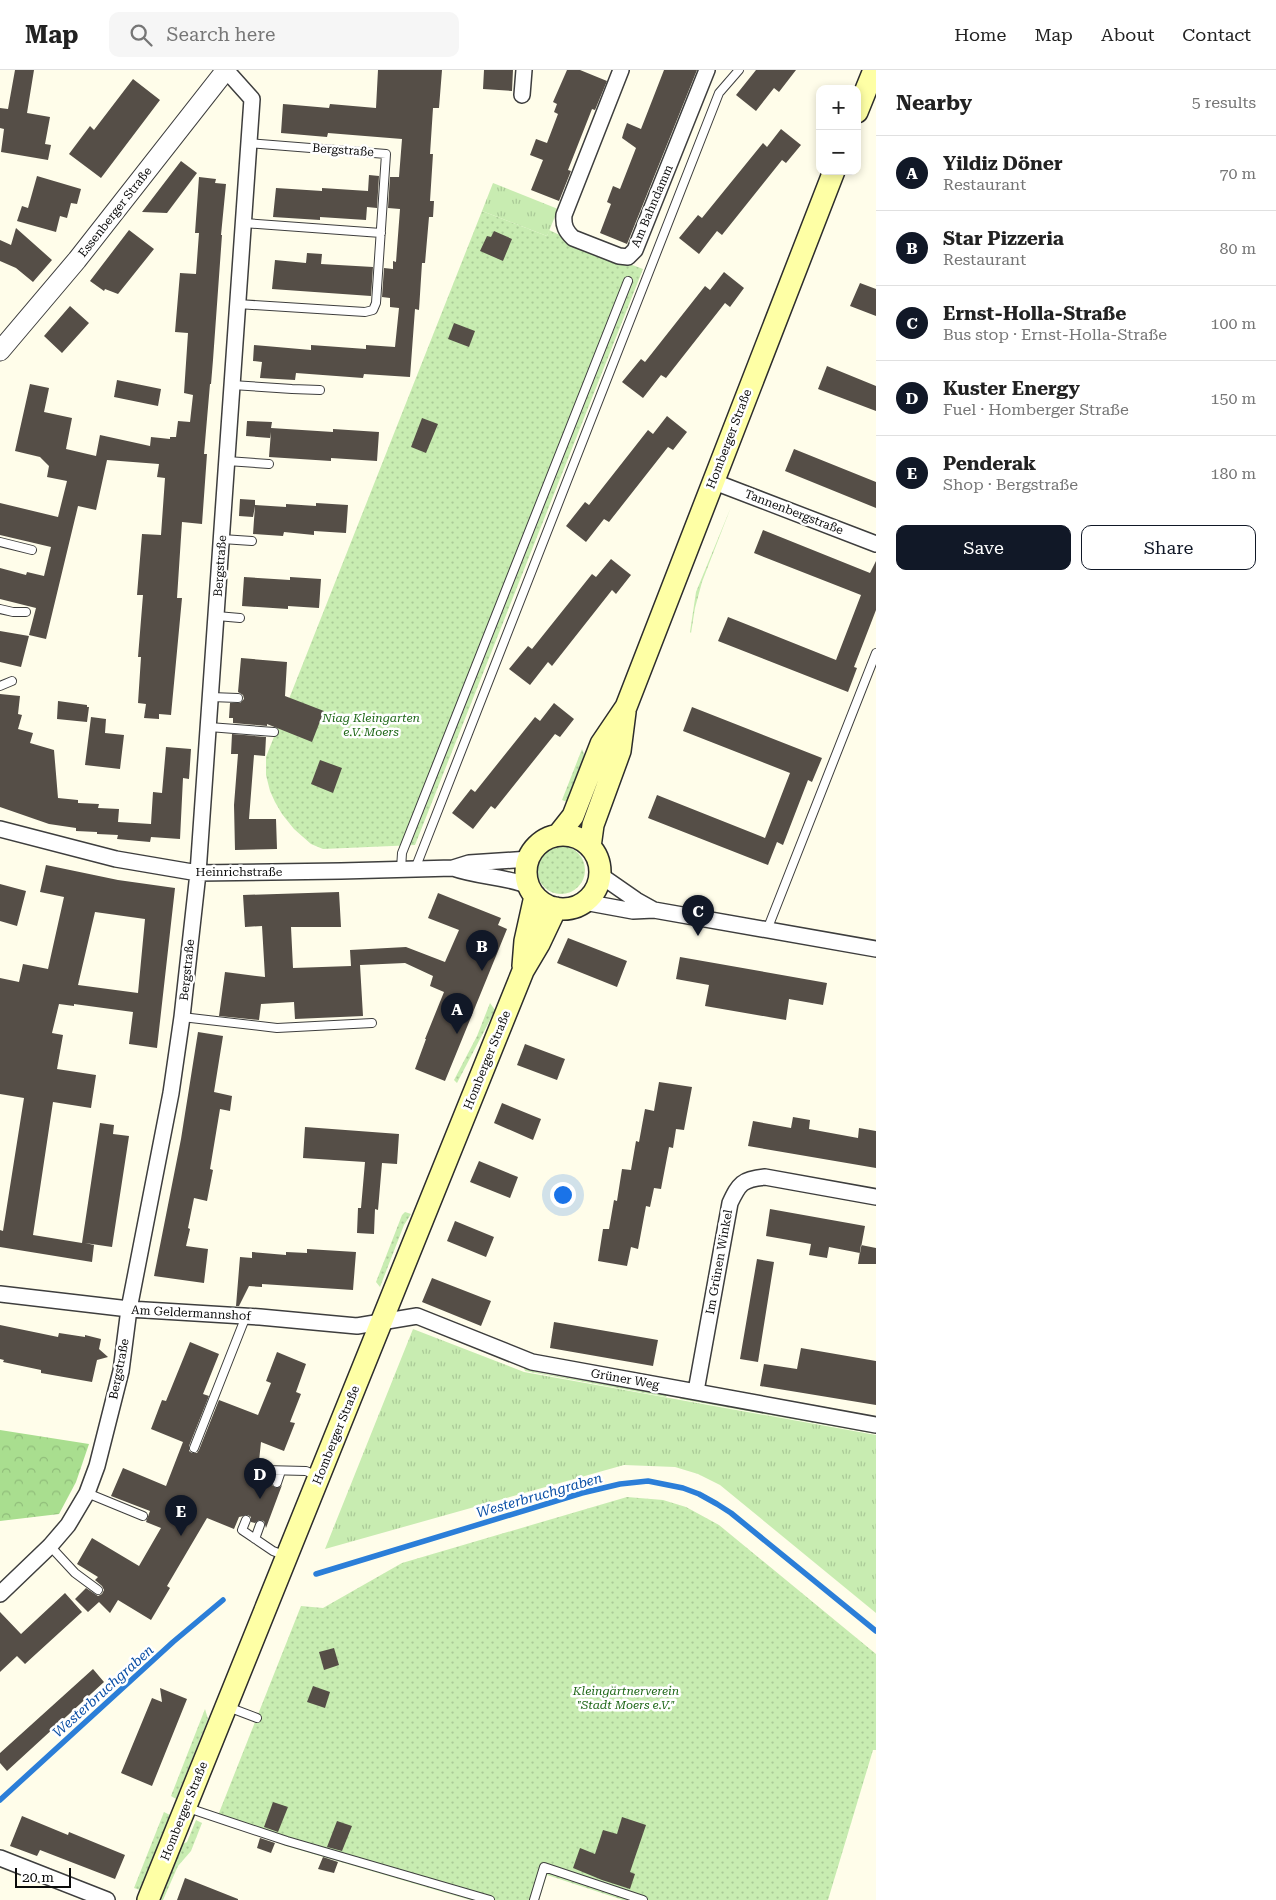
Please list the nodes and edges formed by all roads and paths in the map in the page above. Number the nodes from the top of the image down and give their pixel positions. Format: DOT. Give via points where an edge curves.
graph roads {
  1 [pos="226,70"];
  2 [pos="524,70"];
  3 [pos="621,70"];
  4 [pos="707,70"];
  5 [pos="740,70"];
  6 [pos="874,70"];
  7 [pos="522,95"];
  8 [pos="861,102"];
  9 [pos="249,143"];
  10 [pos="832,175"];
  11 [pos="244,223"];
  12 [pos="381,233"];
  13 [pos="628,281"];
  14 [pos="238,304"];
  15 [pos="0,351"];
  16 [pos="232,385"];
  17 [pos="320,390"];
  18 [pos="227,461"];
  19 [pos="269,464"];
  20 [pos="712,481"];
  21 [pos="222,539"];
  22 [pos="252,541"];
  23 [pos="0,542"];
  24 [pos="876,544"];
  25 [pos="32,550"];
  26 [pos="0,609"];
  27 [pos="26,612"];
  28 [pos="217,616"];
  29 [pos="240,618"];
  30 [pos="876,653"];
  31 [pos="12,682"];
  32 [pos="0,686"];
  33 [pos="211,697"];
  34 [pos="238,698"];
  35 [pos="626,707"];
  36 [pos="209,727"];
  37 [pos="274,732"];
  38 [pos="0,829"];
  39 [pos="558,835"];
  40 [pos="590,847"];
  41 [pos="528,859"];
  42 [pos="453,868"];
  43 [pos="408,869"];
  44 [pos="198,873"];
  45 [pos="600,874"];
  46 [pos="532,891"];
  47 [pos="584,902"];
  48 [pos="556,908"];
  49 [pos="654,910"];
  50 [pos="767,930"];
  51 [pos="876,949"];
  52 [pos="523,971"];
  53 [pos="182,1017"];
  54 [pos="372,1023"];
  55 [pos="876,1197"];
  56 [pos="0,1294"];
  57 [pos="129,1309"];
  58 [pos="246,1316"];
  59 [pos="381,1322"];
  60 [pos="696,1391"];
  61 [pos="876,1424"];
  62 [pos="194,1448"];
  63 [pos="281,1471"];
  64 [pos="262,1477"];
  65 [pos="319,1477"];
  66 [pos="277,1482"];
  67 [pos="87,1493"];
  68 [pos="144,1516"];
  69 [pos="246,1520"];
  70 [pos="260,1525"];
  71 [pos="255,1539"];
  72 [pos="50,1546"];
  73 [pos="287,1556"];
  74 [pos="98,1590"];
  75 [pos="0,1594"];
  76 [pos="226,1707"];
  77 [pos="257,1718"];
  78 [pos="186,1807"];
  79 [pos="0,1858"];
  80 [pos="107,1900"];
  81 [pos="148,1900"];
  82 [pos="490,1900"];
  83 [pos="534,1900"];
  84 [pos="644,1900"];
  1 -- 9 [label="street, Bergstraße" via="252,99"];
  1 -- 15 [label="street, Essenberger Straße" via="77,260"];
  2 -- 7 [label="street"];
  3 -- 4 [label="street, Am Bahndamm" via="563,224 573,238 628,257 635,250"];
  5 -- 43 [label="lane" via="719,93"];
  6 -- 8 [label="main road"];
  9 -- 11 [label="street, Bergstraße"];
  9 -- 12 [label="lane, Bergstraße" via="386,154"];
  10 -- 20 [label="main road, Homberger Straße"];
  11 -- 12 [label="lane"];
  11 -- 14 [label="street, Bergstraße"];
  12 -- 14 [label="lane, Bergstraße" via="373,310"];
  13 -- 43 [label="lane" via="402,853"];
  14 -- 16 [label="street, Bergstraße"];
  16 -- 17 [label="lane"];
  16 -- 18 [label="street, Bergstraße"];
  18 -- 19 [label="lane"];
  18 -- 21 [label="street, Bergstraße"];
  20 -- 24 [label="street, Tannenbergstraße"];
  20 -- 35 [label="main road, Homberger Straße"];
  21 -- 22 [label="lane"];
  21 -- 28 [label="street, Bergstraße"];
  23 -- 25 [label="lane"];
  26 -- 27 [label="lane"];
  28 -- 29 [label="lane"];
  28 -- 33 [label="street, Bergstraße"];
  30 -- 50 [label="lane"];
  31 -- 32 [label="lane"];
  33 -- 34 [label="lane"];
  33 -- 36 [label="street, Bergstraße"];
  35 -- 39 [label="main road, Homberger Straße" via="601,744 573,816"];
  35 -- 40 [label="main road, Homberger Straße" via="620,751 593,825"];
  36 -- 37 [label="lane"];
  36 -- 44 [label="street, Bergstraße"];
  38 -- 44 [label="street, Heinrichstraße" via="116,859"];
  39 -- 40 [label="main road" via="579,838"];
  39 -- 41 [label="main road" via="540,843"];
  40 -- 45 [label="main road" via="596,855"];
  41 -- 42 [label="street, Heinrichstraße" via="469,863"];
  41 -- 46 [label="main road" via="527,877"];
  42 -- 43 [label="street, Heinrichstraße"];
  42 -- 46 [label="street, Heinrichstraße" via="470,874 518,881"];
  43 -- 44 [label="street, Heinrichstraße"];
  44 -- 53 [label="street, Bergstraße"];
  45 -- 47 [label="main road" via="595,890"];
  45 -- 49 [label="street"];
  46 -- 48 [label="main road" via="548,906"];
  46 -- 52 [label="main road, Homberger Straße"];
  47 -- 48 [label="main road" via="576,907"];
  47 -- 49 [label="street" via="633,911"];
  48 -- 52 [label="main road, Homberger Straße"];
  49 -- 50 [label="street"];
  50 -- 51 [label="street"];
  52 -- 59 [label="main road, Homberger Straße"];
  53 -- 54 [label="lane" via="277,1028"];
  53 -- 57 [label="street, Bergstraße"];
  55 -- 60 [label="street, Im Grünen Winkel" via="765,1177 748,1178 738,1187 730,1203"];
  56 -- 57 [label="street, Am Geldermannshof"];
  57 -- 58 [label="street, Am Geldermannshof"];
  57 -- 67 [label="street, Bergstraße" via="121,1371"];
  58 -- 59 [label="street, Am Geldermannshof" via="357,1326"];
  58 -- 62 [label="lane"];
  59 -- 60 [label="street, Grüner Weg" via="417,1316 532,1362"];
  59 -- 65 [label="main road, Homberger Straße"];
  60 -- 61 [label="street, Grüner Weg"];
  63 -- 64 [label="lane" via="265,1470"];
  63 -- 65 [label="lane" via="306,1471"];
  63 -- 66 [label="lane"];
  65 -- 73 [label="main road, Homberger Straße"];
  67 -- 68 [label="lane"];
  67 -- 72 [label="street, Bergstraße" via="68,1525"];
  69 -- 71 [label="lane" via="242,1530"];
  70 -- 71 [label="lane"];
  71 -- 73 [label="lane"];
  72 -- 74 [label="lane"];
  72 -- 75 [label="street, Bergstraße"];
  73 -- 76 [label="main road, Homberger Straße"];
  76 -- 77 [label="lane"];
  76 -- 78 [label="main road, Homberger Straße"];
  78 -- 81 [label="main road, Homberger Straße"];
  78 -- 82 [label="lane" via="286,1841"];
  79 -- 80 [label="street"];
  83 -- 84 [label="lane" via="544,1867"];
}
